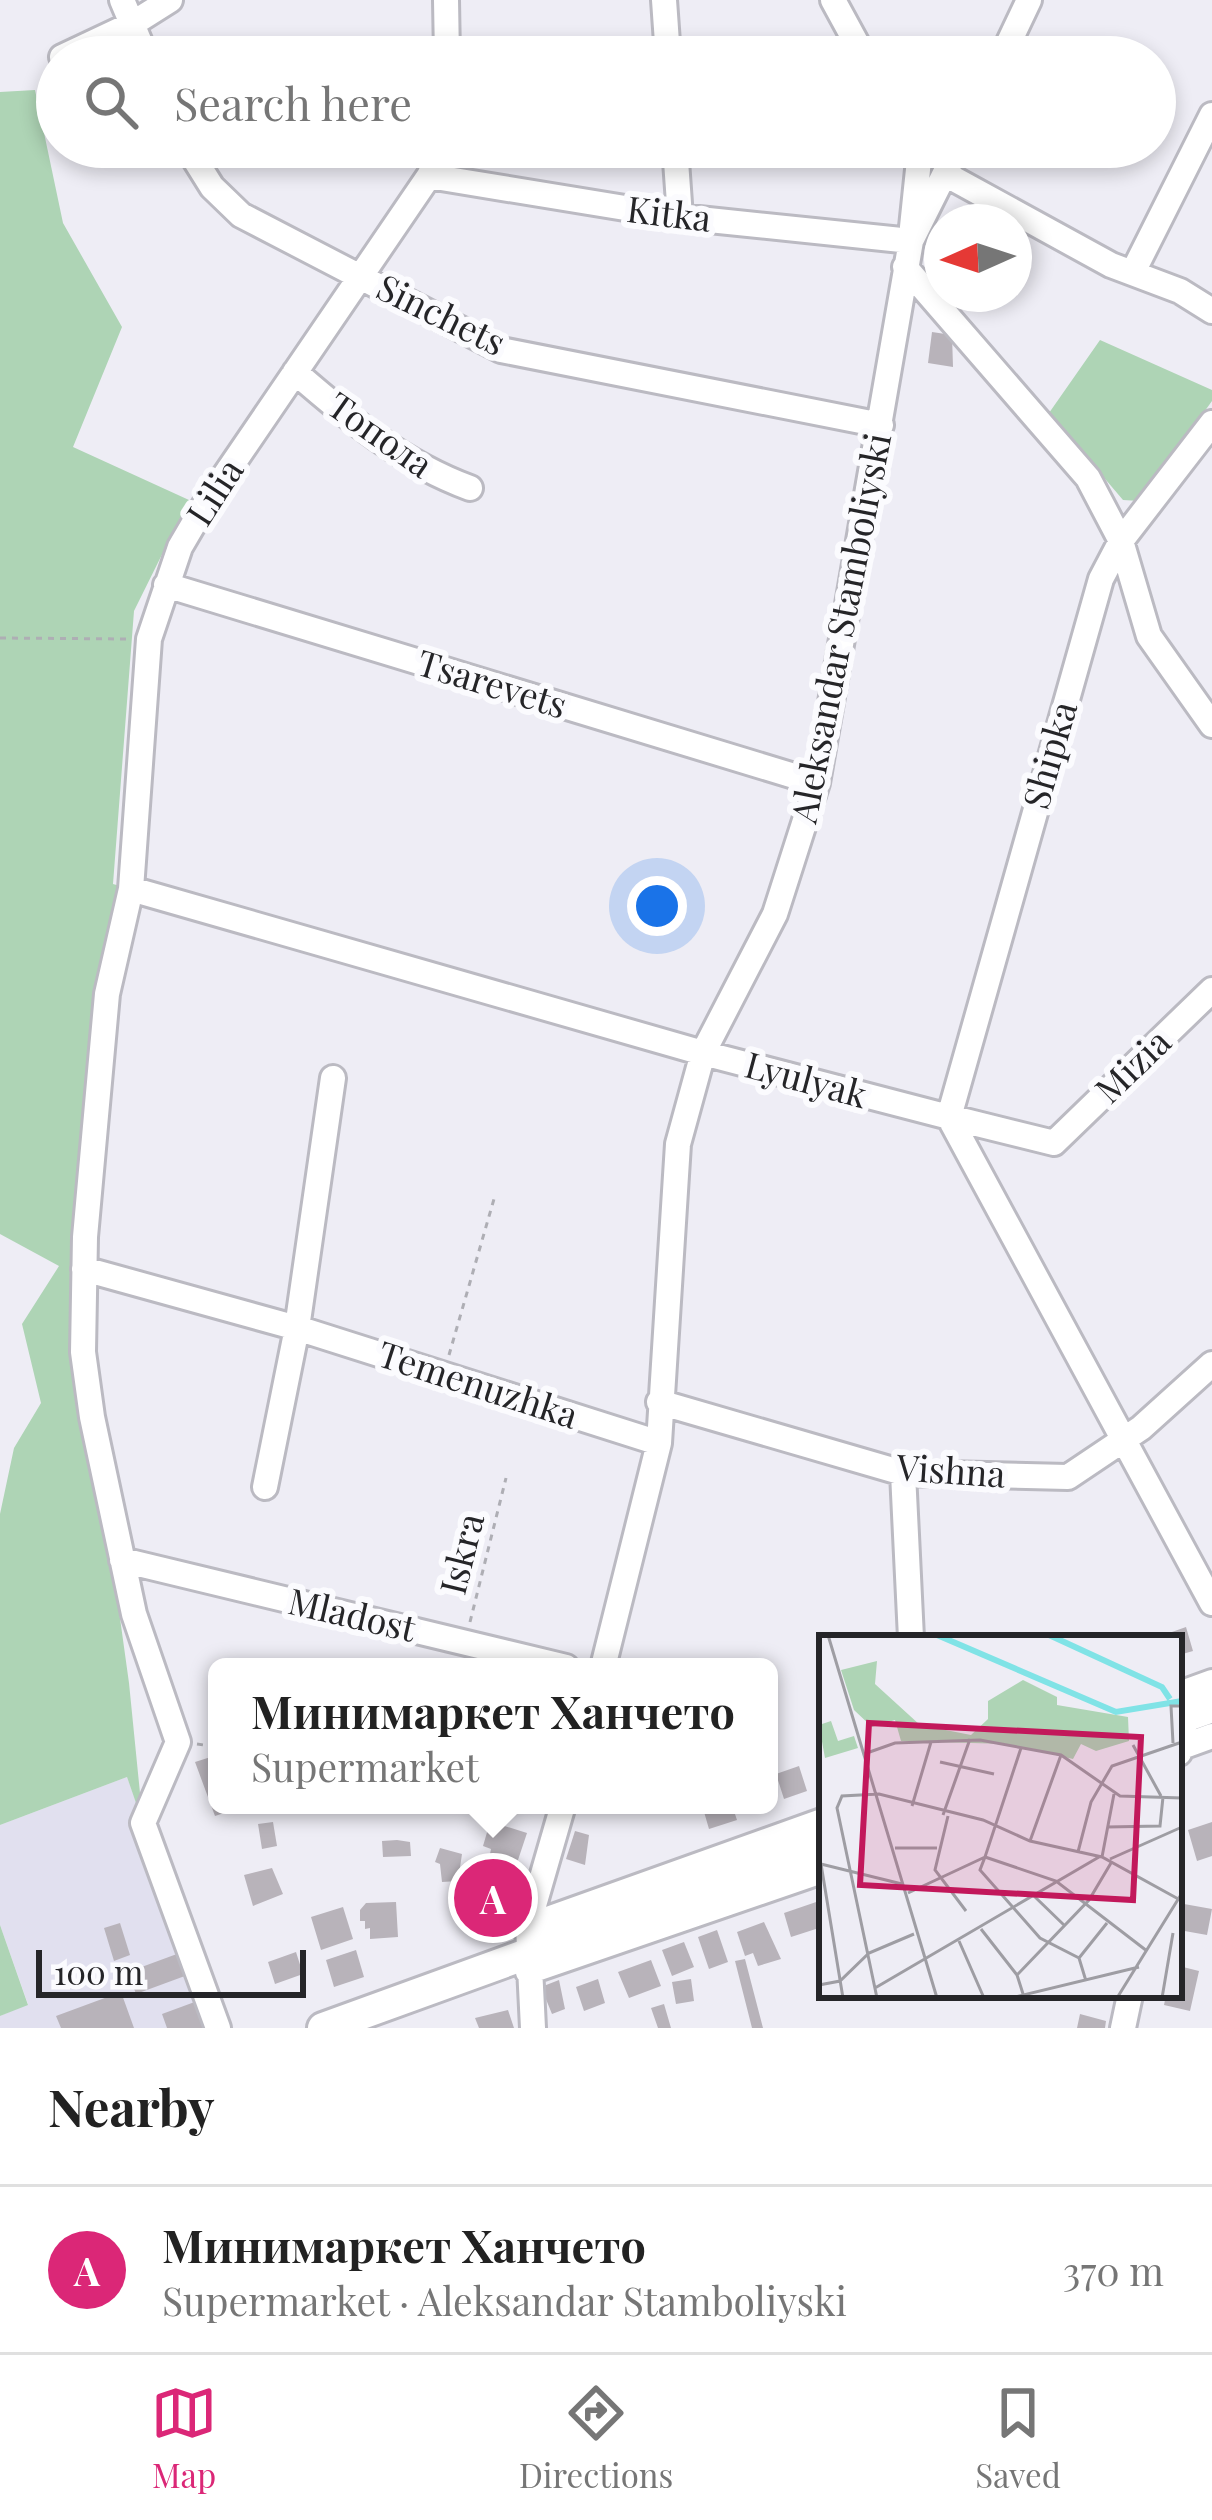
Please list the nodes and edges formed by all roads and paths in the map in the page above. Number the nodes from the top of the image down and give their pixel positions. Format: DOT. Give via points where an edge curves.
graph roads {
  1 [pos="122,0"];
  2 [pos="446,0"];
  3 [pos="664,0"];
  4 [pos="833,0"];
  5 [pos="1029,0"];
  6 [pos="168,1"];
  7 [pos="132,24"];
  8 [pos="107,36"];
  9 [pos="137,36"];
  10 [pos="155,36"];
  11 [pos="447,36"];
  12 [pos="667,36"];
  13 [pos="853,36"];
  14 [pos="1012,36"];
  15 [pos="1212,115"];
  16 [pos="200,168"];
  17 [pos="433,168"];
  18 [pos="676,168"];
  19 [pos="918,168"];
  20 [pos="948,168"];
  21 [pos="945,174"];
  22 [pos="429,176"];
  23 [pos="680,217"];
  24 [pos="910,241"];
  25 [pos="905,267"];
  26 [pos="1133,272"];
  27 [pos="362,276"];
  28 [pos="1212,310"];
  29 [pos="295,372"];
  30 [pos="1212,423"];
  31 [pos="881,425"];
  32 [pos="470,488"];
  33 [pos="1121,542"];
  34 [pos="166,585"];
  35 [pos="0,638"];
  36 [pos="149,639"];
  37 [pos="1212,725"];
  38 [pos="818,784"];
  39 [pos="131,889"];
  40 [pos="1212,989"];
  41 [pos="703,1053"];
  42 [pos="333,1078"];
  43 [pos="949,1117"];
  44 [pos="1054,1143"];
  45 [pos="494,1199"];
  46 [pos="84,1269"];
  47 [pos="297,1328"];
  48 [pos="1212,1364"];
  49 [pos="444,1375"];
  50 [pos="659,1402"];
  51 [pos="1123,1440"];
  52 [pos="658,1443"];
  53 [pos="902,1473"];
  54 [pos="506,1478"];
  55 [pos="265,1487"];
  56 [pos="122,1560"];
  57 [pos="1212,1603"];
  58 [pos="911,1635"];
  59 [pos="465,1642"];
  60 [pos="530,1658"];
  61 [pos="605,1658"];
  62 [pos="1212,1682"];
  63 [pos="1185,1726"];
  64 [pos="1212,1736"];
  65 [pos="561,1814"];
  66 [pos="819,1822"];
  67 [pos="819,1848"];
  68 [pos="819,1871"];
  69 [pos="528,1950"];
  70 [pos="1129,1998"];
  71 [pos="218,2028"];
  72 [pos="323,2028"];
  73 [pos="533,2028"];
  74 [pos="1123,2028"];
  1 -- 7 [label="street"];
  2 -- 11 [label="street"];
  3 -- 12 [label="street"];
  4 -- 13 [label="street"];
  5 -- 14 [label="street"];
  6 -- 7 [label="street"];
  6 -- 10 [label="street"];
  7 -- 8 [label="street"];
  7 -- 9 [label="street"];
  15 -- 26 [label="street"];
  16 -- 27 [label="street, Sinchets" via="241,215"];
  17 -- 22 [label="street, Lilia"];
  18 -- 23 [label="street"];
  19 -- 24 [label="street"];
  20 -- 21 [label="street, Aleksandar Stamboliyski"];
  21 -- 24 [label="street, Aleksandar Stamboliyski"];
  21 -- 26 [label="street"];
  22 -- 23 [label="street, Kitka"];
  22 -- 27 [label="street, Lilia"];
  23 -- 24 [label="street, Kitka"];
  24 -- 25 [label="street, Aleksandar Stamboliyski"];
  25 -- 31 [label="street, Aleksandar Stamboliyski"];
  25 -- 33 [label="street" via="1088,478"];
  26 -- 28 [label="street"];
  27 -- 29 [label="street, Lilia"];
  27 -- 31 [label="street, Sinchets" via="501,350"];
  29 -- 32 [label="street, Топола" via="397,454"];
  29 -- 34 [label="street, Lilia" via="203,506"];
  30 -- 33 [label="street, Shipka"];
  31 -- 38 [label="street, Aleksandar Stamboliyski"];
  33 -- 37 [label="street" via="1149,636"];
  33 -- 43 [label="street, Shipka" via="1079,651"];
  34 -- 36 [label="street, Lilia"];
  34 -- 38 [label="street, Tsarevets"];
  35 -- 36 [label="path"];
  36 -- 39 [label="street, Lilia"];
  38 -- 41 [label="street, Aleksandar Stamboliyski" via="775,914"];
  39 -- 41 [label="street, Lyulyak"];
  39 -- 46 [label="street, Lilia" via="106,994"];
  40 -- 44 [label="street, Mizia"];
  41 -- 43 [label="street, Lyulyak"];
  41 -- 50 [label="street, Aleksandar Stamboliyski" via="678,1144"];
  42 -- 47 [label="street"];
  43 -- 44 [label="street, Lyulyak"];
  43 -- 51 [label="street"];
  45 -- 49 [label="path"];
  46 -- 47 [label="street, Temenuzhka"];
  46 -- 56 [label="street, Lilia" via="86,1374"];
  47 -- 49 [label="street, Temenuzhka"];
  47 -- 55 [label="street"];
  48 -- 51 [label="street, Vishna"];
  49 -- 52 [label="street, Temenuzhka"];
  50 -- 52 [label="street, Aleksandar Stamboliyski"];
  50 -- 53 [label="street, Vishna"];
  51 -- 53 [label="street, Vishna" via="1068,1477"];
  51 -- 57 [label="street"];
  52 -- 61 [label="street, Aleksandar Stamboliyski"];
  53 -- 58 [label="street"];
  54 -- 59 [label="path, Iskra"];
  56 -- 59 [label="street, Mladost"];
  56 -- 71 [label="street, Lilia" via="178,1742 143,1823"];
  59 -- 60 [label="street, Mladost"];
  62 -- 63 [label="street"];
  63 -- 64 [label="street"];
  65 -- 69 [label="street"];
  66 -- 69 [label="street"];
  67 -- 69 [label="main road"];
  68 -- 69 [label="street"];
  69 -- 72 [label="main road"];
  69 -- 73 [label="street"];
  70 -- 74 [label="street"];
}
